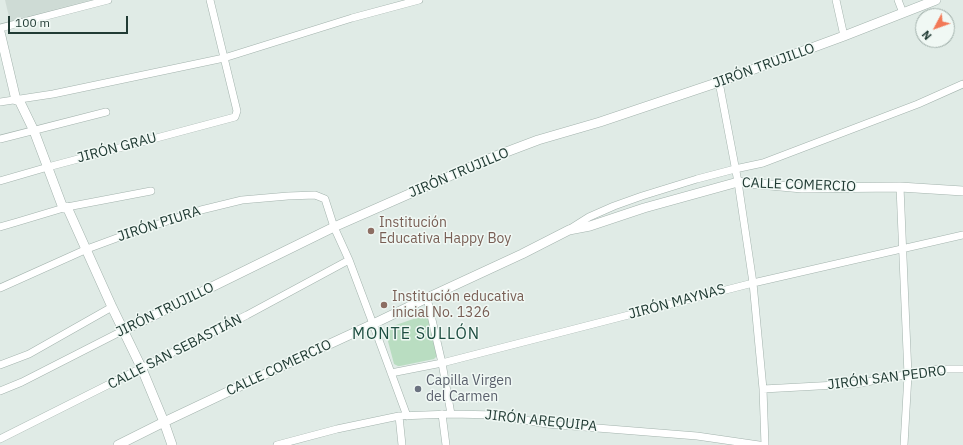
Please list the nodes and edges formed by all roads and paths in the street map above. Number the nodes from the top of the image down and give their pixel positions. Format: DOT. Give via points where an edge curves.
graph roads {
  1 [pos="108,0"];
  2 [pos="210,0"];
  3 [pos="419,0"];
  4 [pos="836,0"];
  5 [pos="898,0"];
  6 [pos="936,0"];
  7 [pos="903,13"];
  8 [pos="0,28"];
  9 [pos="0,32"];
  10 [pos="844,36"];
  11 [pos="224,58"];
  12 [pos="719,82"];
  13 [pos="963,84"];
  14 [pos="18,100"];
  15 [pos="0,102"];
  16 [pos="106,112"];
  17 [pos="34,131"];
  18 [pos="0,139"];
  19 [pos="48,167"];
  20 [pos="735,169"];
  21 [pos="0,181"];
  22 [pos="738,182"];
  23 [pos="900,187"];
  24 [pos="151,191"];
  25 [pos="963,191"];
  26 [pos="65,208"];
  27 [pos="0,227"];
  28 [pos="334,227"];
  29 [pos="569,230"];
  30 [pos="963,234"];
  31 [pos="902,248"];
  32 [pos="87,249"];
  33 [pos="349,260"];
  34 [pos="752,283"];
  35 [pos="0,288"];
  36 [pos="427,298"];
  37 [pos="112,307"];
  38 [pos="374,324"];
  39 [pos="124,330"];
  40 [pos="442,363"];
  41 [pos="0,365"];
  42 [pos="142,368"];
  43 [pos="963,369"];
  44 [pos="391,373"];
  45 [pos="908,375"];
  46 [pos="763,389"];
  47 [pos="0,391"];
  48 [pos="442,414"];
  49 [pos="452,414"];
  50 [pos="398,416"];
  51 [pos="407,416"];
  52 [pos="164,422"];
  53 [pos="0,439"];
  54 [pos="118,445"];
  55 [pos="172,445"];
  56 [pos="277,445"];
  57 [pos="402,445"];
  58 [pos="446,445"];
  59 [pos="759,445"];
  60 [pos="766,445"];
  61 [pos="904,445"];
  1 -- 8 [label="street"];
  2 -- 11 [label="street"];
  3 -- 11 [label="street"];
  4 -- 10 [label="street"];
  5 -- 7 [label="street"];
  6 -- 7 [label="street, JIRÓN TRUJILLO"];
  7 -- 10 [label="street, JIRÓN TRUJILLO"];
  9 -- 14 [label="street"];
  10 -- 12 [label="street, JIRÓN TRUJILLO"];
  11 -- 14 [label="street"];
  11 -- 19 [label="street, JIRÓN GRAU" via="237,111 235,117"];
  12 -- 20 [label="street"];
  12 -- 28 [label="street, JIRÓN TRUJILLO" via="493,157"];
  13 -- 20 [label="street, CALLE COMERCIO" via="791,153"];
  14 -- 15 [label="street"];
  14 -- 17 [label="street"];
  16 -- 17 [label="street"];
  17 -- 18 [label="street"];
  17 -- 19 [label="street"];
  19 -- 21 [label="street, JIRÓN GRAU"];
  19 -- 26 [label="street"];
  20 -- 22 [label="street"];
  20 -- 29 [label="street, CALLE COMERCIO" via="614,206 589,217"];
  22 -- 23 [label="street, CALLE COMERCIO" via="802,188"];
  22 -- 29 [label="street, CALLE COMERCIO"];
  22 -- 34 [label="street"];
  23 -- 25 [label="street, CALLE COMERCIO"];
  23 -- 31 [label="street"];
  24 -- 26 [label="street"];
  26 -- 27 [label="street"];
  26 -- 32 [label="street"];
  28 -- 32 [label="street, JIRÓN PIURA" via="325,199 314,195 242,200 201,210"];
  28 -- 33 [label="street"];
  28 -- 39 [label="street, JIRÓN TRUJILLO"];
  29 -- 36 [label="street, CALLE COMERCIO"];
  30 -- 31 [label="street, JIRÓN MAYNAS"];
  31 -- 34 [label="street, JIRÓN MAYNAS"];
  31 -- 45 [label="street"];
  32 -- 35 [label="street, JIRÓN PIURA"];
  32 -- 37 [label="street"];
  33 -- 38 [label="street"];
  33 -- 42 [label="street, CALLE SAN SEBASTIÁN"];
  34 -- 40 [label="street, JIRÓN MAYNAS"];
  34 -- 46 [label="street"];
  36 -- 38 [label="street, CALLE COMERCIO"];
  36 -- 40 [label="street"];
  37 -- 39 [label="street"];
  37 -- 41 [label="street" via="29,354"];
  38 -- 44 [label="street"];
  38 -- 52 [label="street, CALLE COMERCIO"];
  39 -- 42 [label="street"];
  39 -- 47 [label="street, JIRÓN TRUJILLO"];
  40 -- 44 [label="street, JIRÓN MAYNAS"];
  40 -- 49 [label="street"];
  42 -- 52 [label="street"];
  42 -- 53 [label="street, CALLE SAN SEBASTIÁN"];
  43 -- 45 [label="street, JIRÓN SAN PEDRO" via="938,369"];
  44 -- 51 [label="street"];
  45 -- 46 [label="street, JIRÓN SAN PEDRO" via="855,384"];
  45 -- 61 [label="street"];
  46 -- 60 [label="street"];
  48 -- 49 [label="street, JIRÓN AREQUIPA"];
  48 -- 51 [label="street, JIRÓN AREQUIPA"];
  48 -- 58 [label="street"];
  49 -- 59 [label="street, JIRÓN AREQUIPA" via="497,415 546,424 697,436"];
  50 -- 51 [label="street, JIRÓN AREQUIPA"];
  50 -- 56 [label="street, JIRÓN AREQUIPA"];
  50 -- 57 [label="street"];
  52 -- 54 [label="street, CALLE COMERCIO"];
  52 -- 55 [label="street"];
}
